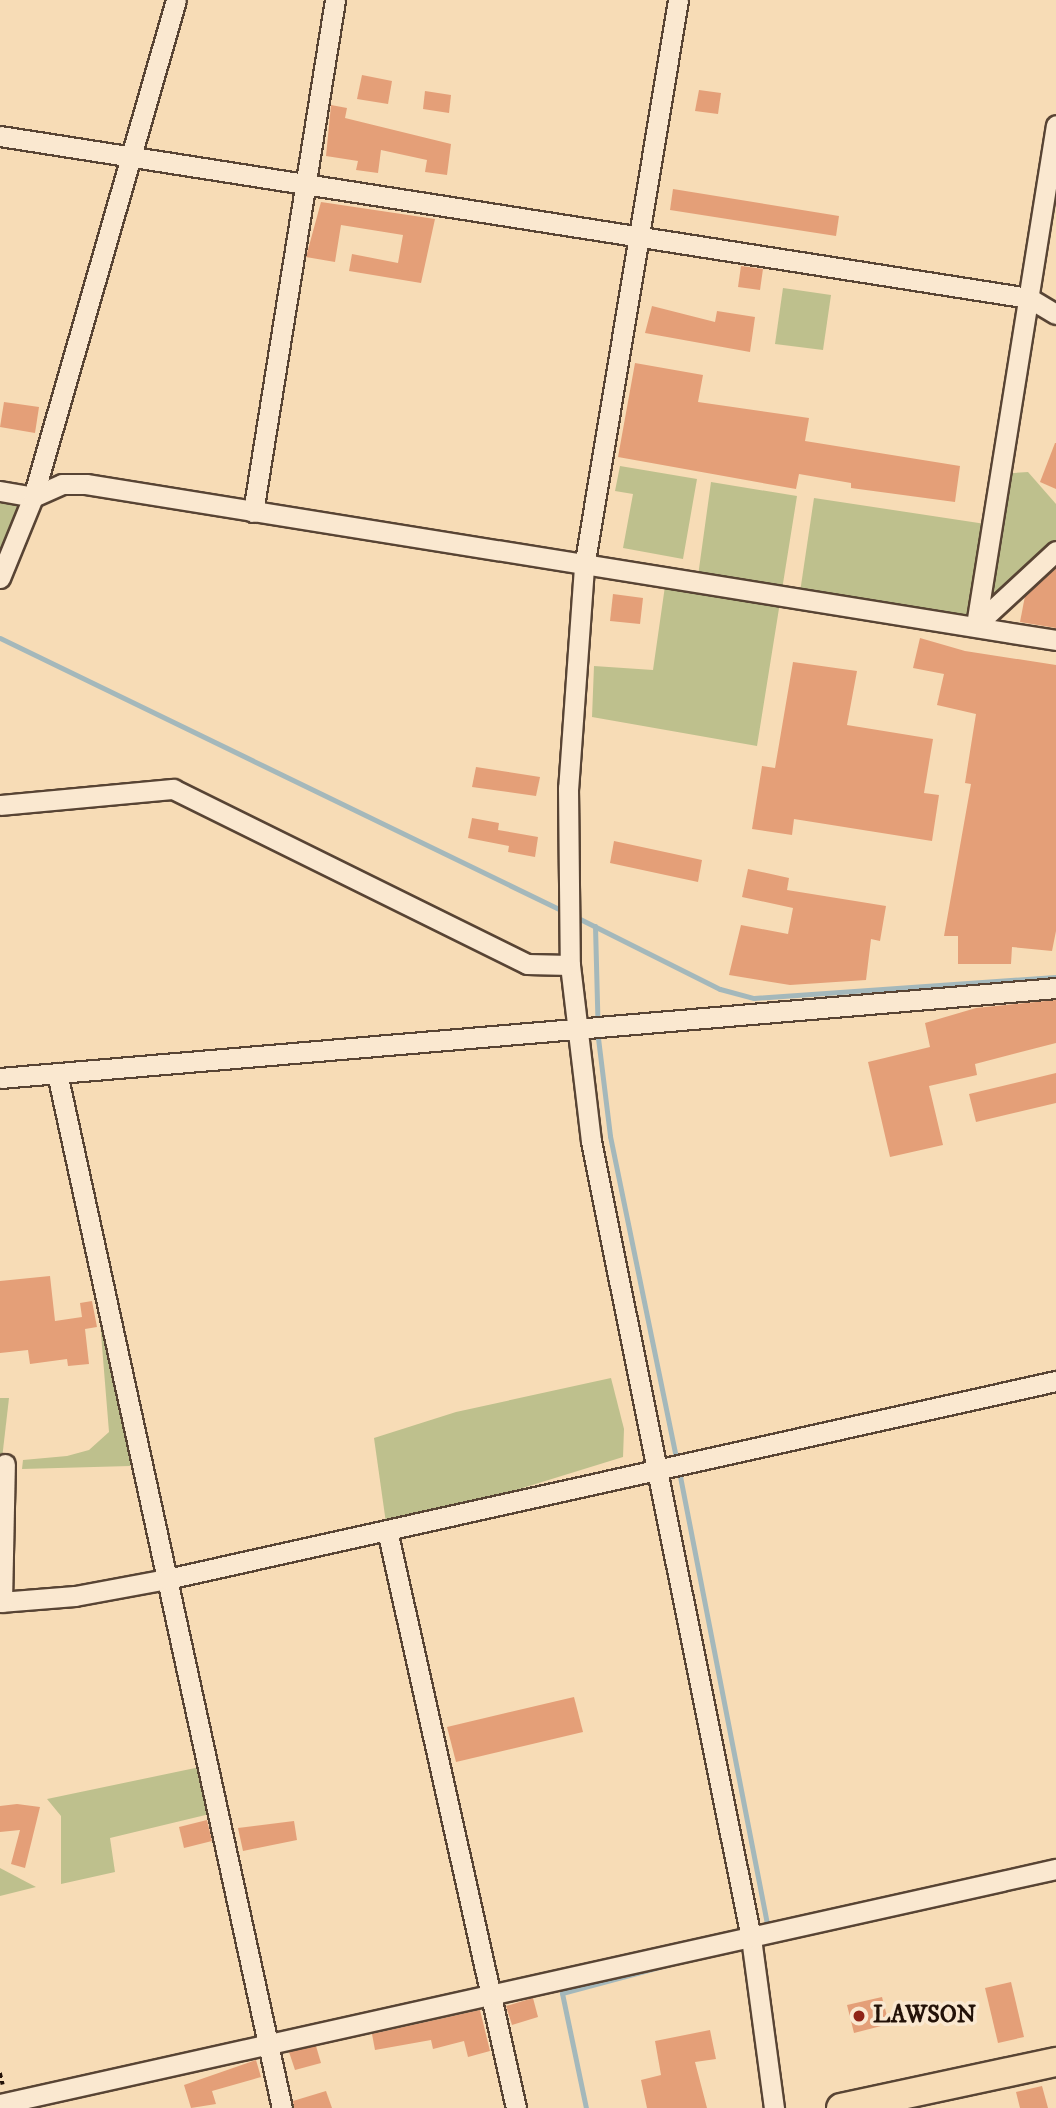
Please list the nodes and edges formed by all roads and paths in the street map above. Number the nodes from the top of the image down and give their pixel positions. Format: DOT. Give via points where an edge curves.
graph roads {
  1 [pos="176,0"];
  2 [pos="335,0"];
  3 [pos="678,0"];
  4 [pos="1056,125"];
  5 [pos="0,136"];
  6 [pos="128,156"];
  7 [pos="1054,158"];
  8 [pos="308,186"];
  9 [pos="639,239"];
  10 [pos="1029,298"];
  11 [pos="1056,314"];
  12 [pos="0,491"];
  13 [pos="33,497"];
  14 [pos="253,512"];
  15 [pos="1056,551"];
  16 [pos="584,567"];
  17 [pos="0,578"];
  18 [pos="976,625"];
  19 [pos="1056,640"];
  20 [pos="0,805"];
  21 [pos="570,965"];
  22 [pos="1056,988"];
  23 [pos="575,1026"];
  24 [pos="57,1073"];
  25 [pos="0,1078"];
  26 [pos="1056,1381"];
  27 [pos="5,1464"];
  28 [pos="656,1470"];
  29 [pos="387,1530"];
  30 [pos="167,1580"];
  31 [pos="1,1602"];
  32 [pos="1056,1869"];
  33 [pos="751,1938"];
  34 [pos="492,1996"];
  35 [pos="268,2044"];
  36 [pos="1056,2062"];
  37 [pos="0,2104"];
  38 [pos="870,2105"];
  39 [pos="282,2108"];
  40 [pos="516,2108"];
  41 [pos="774,2108"];
  42 [pos="841,2108"];
  1 -- 6 [label="street"];
  2 -- 8 [label="street"];
  3 -- 9 [label="street"];
  4 -- 7 [label="street"];
  5 -- 6 [label="street"];
  6 -- 8 [label="street"];
  6 -- 13 [label="street"];
  7 -- 10 [label="street"];
  8 -- 9 [label="street"];
  8 -- 14 [label="street"];
  9 -- 10 [label="street"];
  9 -- 16 [label="street"];
  10 -- 11 [label="street"];
  10 -- 18 [label="street"];
  12 -- 13 [label="street"];
  13 -- 14 [label="street" via="62,484 86,484"];
  13 -- 17 [label="street"];
  14 -- 16 [label="street"];
  15 -- 18 [label="street"];
  16 -- 18 [label="street"];
  16 -- 21 [label="street" via="568,788"];
  18 -- 19 [label="street"];
  20 -- 21 [label="street" via="173,789 527,964"];
  21 -- 23 [label="street"];
  22 -- 23 [label="street"];
  23 -- 24 [label="street"];
  23 -- 28 [label="street" via="591,1141"];
  24 -- 25 [label="street"];
  24 -- 30 [label="street"];
  26 -- 28 [label="street"];
  27 -- 31 [label="street"];
  28 -- 29 [label="street"];
  28 -- 33 [label="street"];
  29 -- 30 [label="street"];
  29 -- 34 [label="street"];
  30 -- 31 [label="street" via="75,1596"];
  30 -- 35 [label="street"];
  32 -- 33 [label="street"];
  33 -- 34 [label="street"];
  33 -- 41 [label="street"];
  34 -- 35 [label="street"];
  34 -- 40 [label="street"];
  35 -- 37 [label="street"];
  35 -- 39 [label="street"];
  36 -- 38 [label="highway"];
  38 -- 42 [label="highway"];
}
